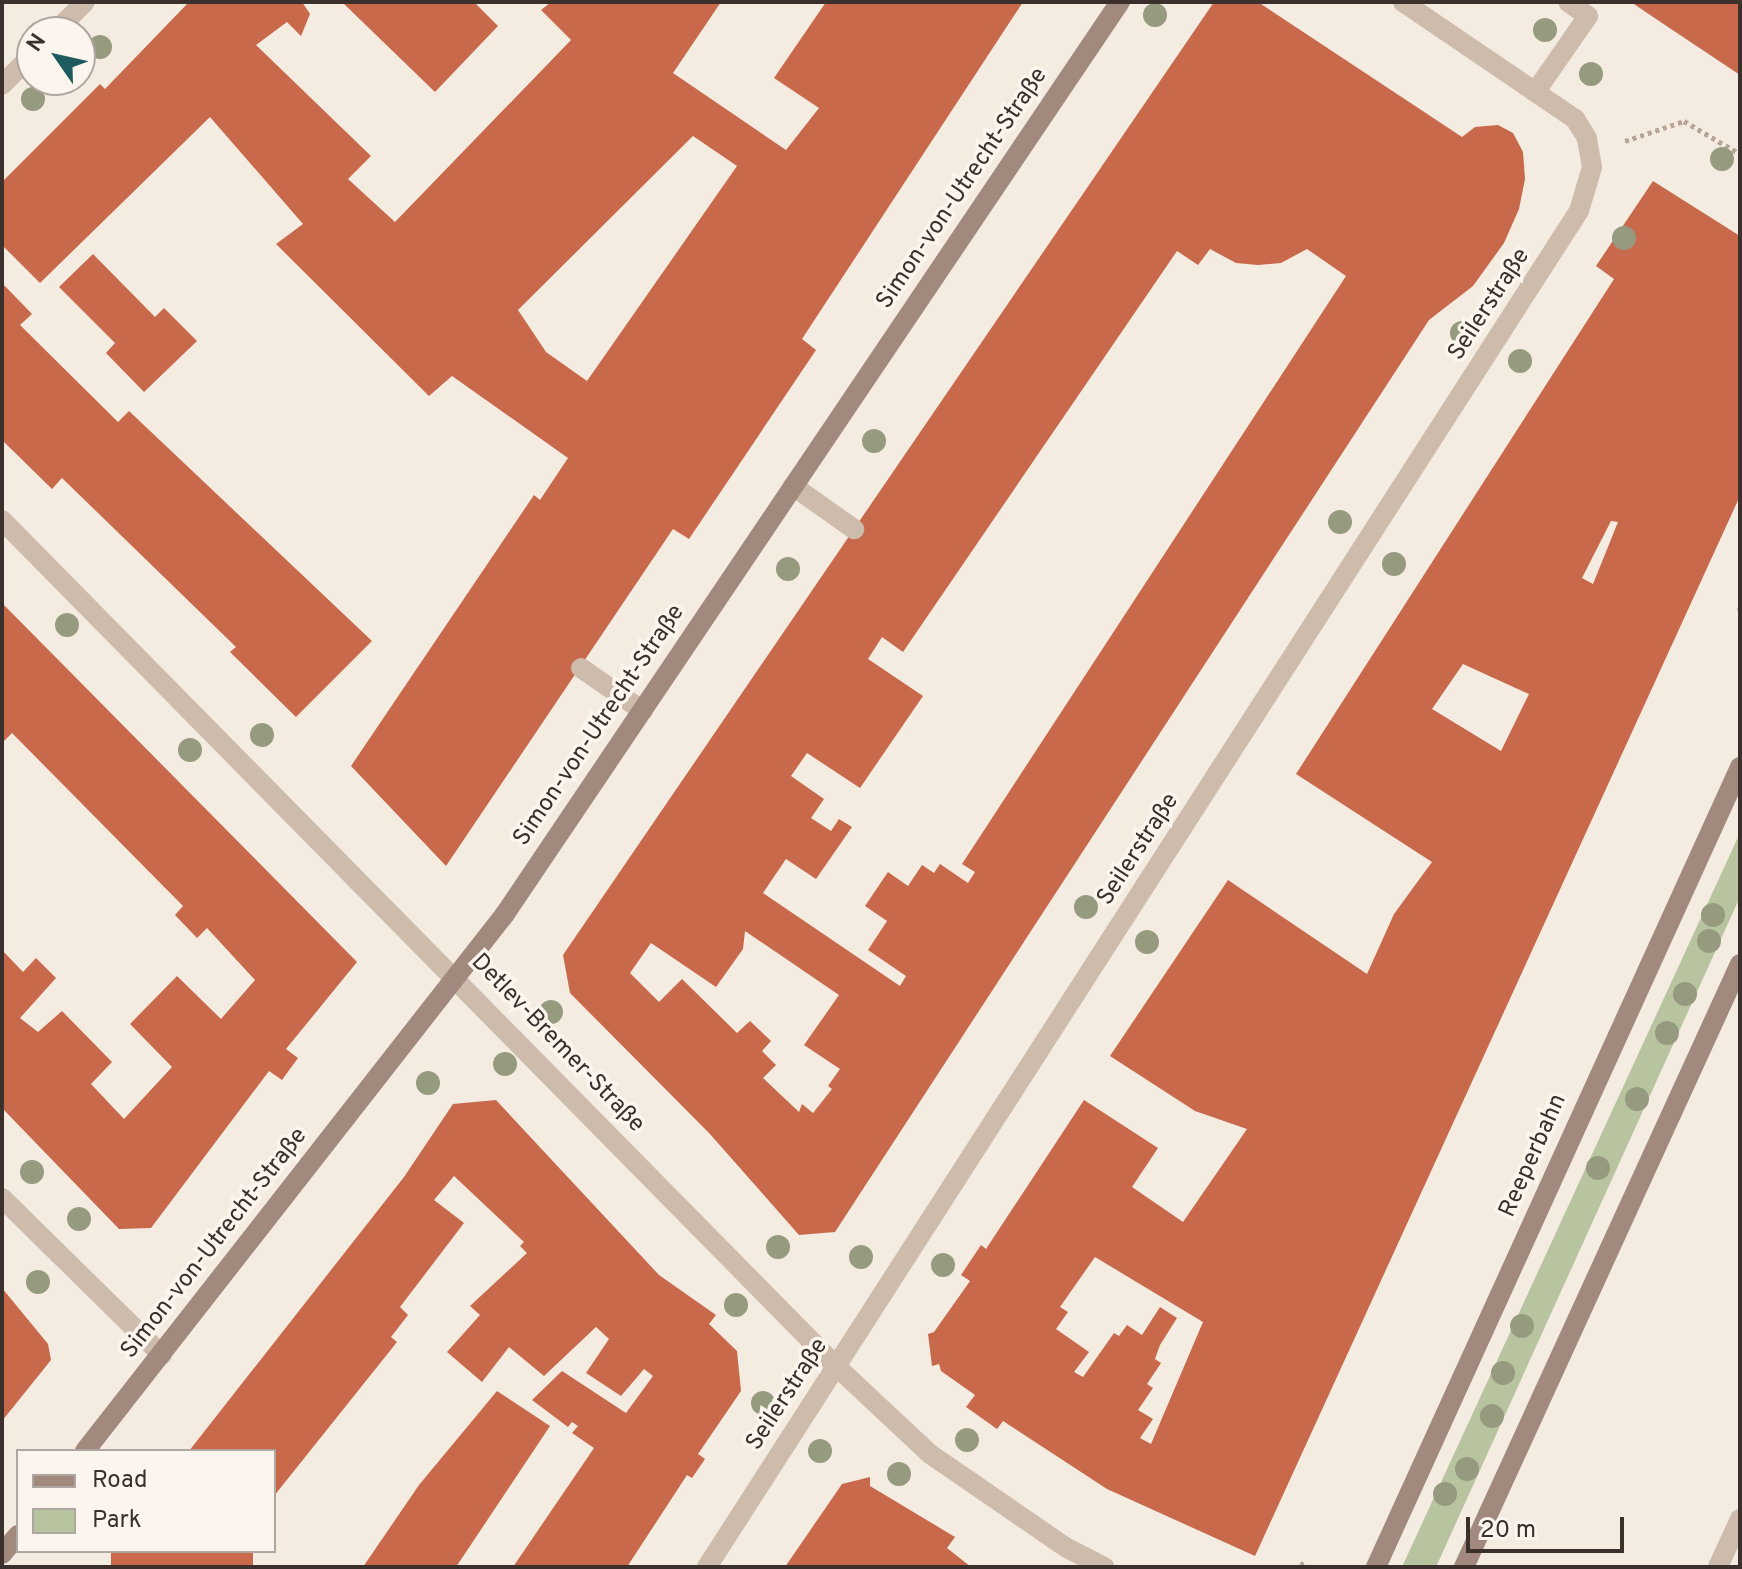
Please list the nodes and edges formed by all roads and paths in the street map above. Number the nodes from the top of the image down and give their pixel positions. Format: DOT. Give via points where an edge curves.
graph roads {
  1 [pos="1120,2"];
  2 [pos="1403,2"];
  3 [pos="1568,2"];
  4 [pos="1536,91"];
  5 [pos="1591,152"];
  6 [pos="1740,154"];
  7 [pos="793,486"];
  8 [pos="2,520"];
  9 [pos="854,529"];
  10 [pos="581,668"];
  11 [pos="643,711"];
  12 [pos="1740,767"];
  13 [pos="1740,964"];
  14 [pos="455,977"];
  15 [pos="2,1198"];
  16 [pos="162,1355"];
  17 [pos="837,1367"];
  18 [pos="87,1449"];
  19 [pos="1740,1519"];
  20 [pos="16,1537"];
  21 [pos="2,1554"];
  22 [pos="1300,1563"];
  23 [pos="707,1567"];
  24 [pos="1104,1567"];
  25 [pos="1309,1567"];
  26 [pos="1376,1567"];
  27 [pos="1464,1567"];
  28 [pos="1718,1567"];
  1 -- 7 [label="main road, Simon-von-Utrecht-Straße"];
  2 -- 4 [label="street"];
  3 -- 4 [label="street" via="1588,16"];
  4 -- 5 [label="street" via="1575,119"];
  5 -- 6 [label="path" via="1684,121"];
  5 -- 17 [label="street, Seilerstraße" via="1589,184 1564,237"];
  7 -- 9 [label="street"];
  7 -- 11 [label="main road, Simon-von-Utrecht-Straße"];
  8 -- 14 [label="street, Detlev-Bremer-Straße"];
  10 -- 11 [label="street"];
  11 -- 14 [label="main road, Simon-von-Utrecht-Straße"];
  12 -- 26 [label="main road, Reeperbahn"];
  13 -- 27 [label="main road"];
  14 -- 16 [label="main road, Simon-von-Utrecht-Straße"];
  14 -- 17 [label="street, Detlev-Bremer-Straße"];
  15 -- 16 [label="street"];
  16 -- 18 [label="main road, Simon-von-Utrecht-Straße"];
  17 -- 23 [label="street, Seilerstraße"];
  17 -- 24 [label="street, Detlev-Bremer-Straße" via="930,1454 1067,1548"];
  19 -- 28 [label="street"];
  20 -- 21 [label="main road"];
  22 -- 25 [label="path"];
}
